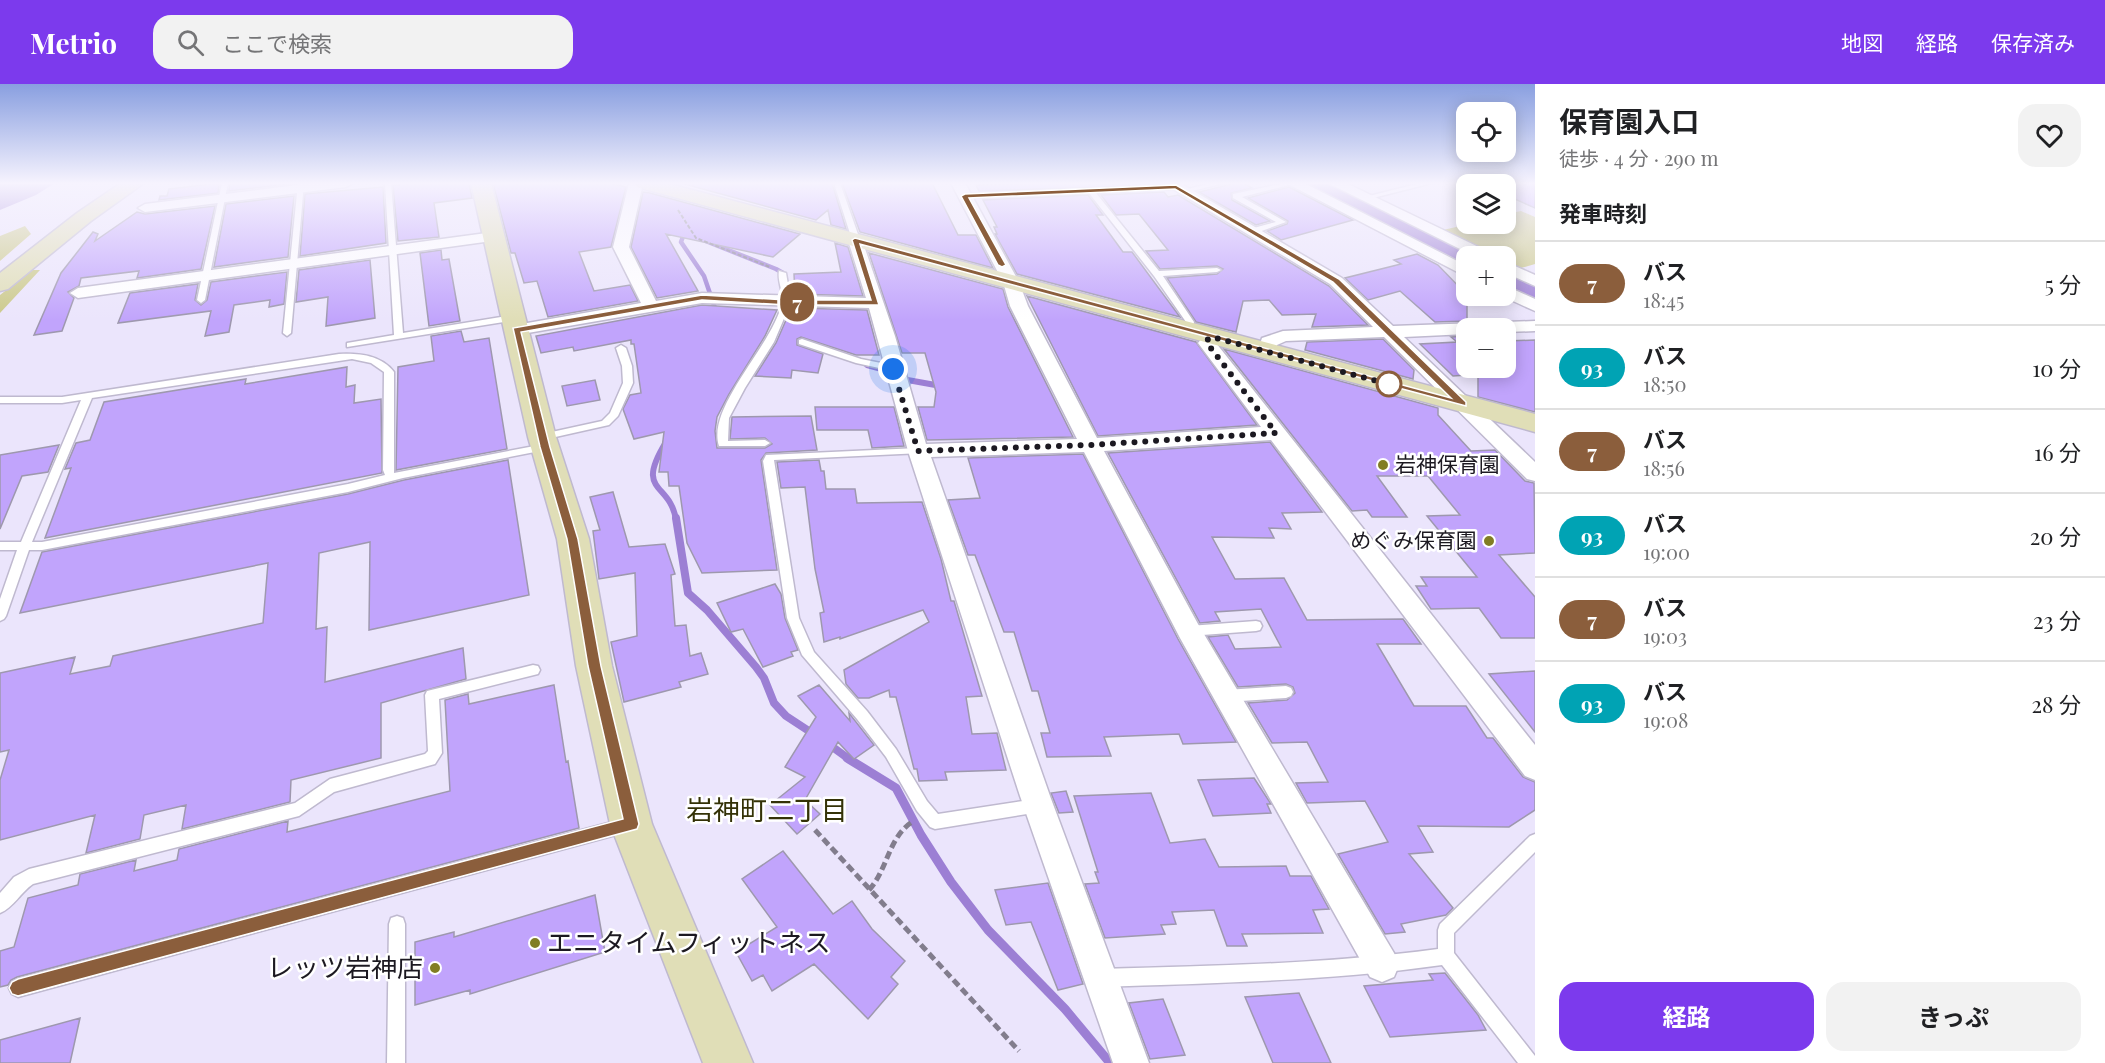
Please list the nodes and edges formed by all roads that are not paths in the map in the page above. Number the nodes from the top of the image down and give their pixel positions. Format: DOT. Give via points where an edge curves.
graph roads {
  1 [pos="69,229"];
  2 [pos="216,229"];
  3 [pos="296,229"];
  4 [pos="392,229"];
  5 [pos="492,229"];
  6 [pos="625,229"];
  7 [pos="813,229"];
  8 [pos="851,229"];
  9 [pos="983,229"];
  10 [pos="1119,229"];
  11 [pos="1249,229"];
  12 [pos="1260,229"];
  13 [pos="1383,229"];
  14 [pos="1428,229"];
  15 [pos="1253,231"];
  16 [pos="494,237"];
  17 [pos="855,240"];
  18 [pos="1464,246"];
  19 [pos="394,250"];
  20 [pos="293,264"];
  21 [pos="1456,266"];
  22 [pos="1217,270"];
  23 [pos="1516,272"];
  24 [pos="782,273"];
  25 [pos="1157,274"];
  26 [pos="208,276"];
  27 [pos="1535,281"];
  28 [pos="1011,282"];
  29 [pos="0,284"];
  30 [pos="78,293"];
  31 [pos="1516,296"];
  32 [pos="201,300"];
  33 [pos="787,302"];
  34 [pos="876,303"];
  35 [pos="1535,306"];
  36 [pos="651,307"];
  37 [pos="515,324"];
  38 [pos="1535,326"];
  39 [pos="1188,330"];
  40 [pos="1388,330"];
  41 [pos="287,333"];
  42 [pos="399,337"];
  43 [pos="1212,337"];
  44 [pos="802,342"];
  45 [pos="350,345"];
  46 [pos="621,348"];
  47 [pos="1267,350"];
  48 [pos="893,369"];
  49 [pos="88,396"];
  50 [pos="0,400"];
  51 [pos="1462,404"];
  52 [pos="1535,423"];
  53 [pos="1276,433"];
  54 [pos="544,442"];
  55 [pos="765,444"];
  56 [pos="1090,445"];
  57 [pos="918,451"];
  58 [pos="1535,474"];
  59 [pos="391,477"];
  60 [pos="25,545"];
  61 [pos="0,546"];
  62 [pos="0,616"];
  63 [pos="1256,626"];
  64 [pos="1189,631"];
  65 [pos="533,670"];
  66 [pos="1286,692"];
  67 [pos="1225,696"];
  68 [pos="1535,767"];
  69 [pos="1035,796"];
  70 [pos="632,824"];
  71 [pos="1535,841"];
  72 [pos="0,906"];
  73 [pos="397,924"];
  74 [pos="1446,956"];
  75 [pos="1382,965"];
  76 [pos="1099,978"];
  77 [pos="18,988"];
  78 [pos="396,1063"];
  79 [pos="728,1063"];
  80 [pos="1131,1063"];
  81 [pos="1529,1063"];
  1 -- 29 [label="street"];
  2 -- 26 [label="lane"];
  3 -- 20 [label="lane"];
  4 -- 19 [label="lane"];
  5 -- 16 [label="street"];
  6 -- 36 [label="street" via="621,247"];
  7 -- 17 [label="street"];
  8 -- 17 [label="lane"];
  9 -- 28 [label="street"];
  10 -- 25 [label="lane"];
  11 -- 15 [label="street"];
  12 -- 15 [label="lane"];
  13 -- 21 [label="street"];
  14 -- 18 [label="street"];
  15 -- 40 [label="street" via="1336,281"];
  16 -- 19 [label="street"];
  16 -- 37 [label="street"];
  17 -- 28 [label="street"];
  17 -- 34 [label="street"];
  19 -- 20 [label="street"];
  19 -- 42 [label="lane"];
  20 -- 26 [label="street"];
  20 -- 41 [label="lane"];
  22 -- 25 [label="lane"];
  23 -- 27 [label="street"];
  24 -- 33 [label="lane"];
  25 -- 39 [label="lane" via="1190,322"];
  26 -- 30 [label="street"];
  26 -- 32 [label="lane"];
  28 -- 39 [label="street"];
  28 -- 56 [label="street" via="1019,306"];
  31 -- 35 [label="street"];
  33 -- 34 [label="street"];
  33 -- 36 [label="street" via="702,298"];
  33 -- 55 [label="lane" via="769,342 723,418 723,444"];
  34 -- 48 [label="street"];
  36 -- 37 [label="street"];
  37 -- 42 [label="lane"];
  37 -- 54 [label="street"];
  38 -- 40 [label="street"];
  39 -- 43 [label="street"];
  40 -- 47 [label="street" via="1283,336 1268,342"];
  40 -- 51 [label="street"];
  42 -- 45 [label="lane"];
  43 -- 47 [label="street"];
  43 -- 53 [label="street" via="1207,343"];
  44 -- 48 [label="lane"];
  46 -- 54 [label="lane" via="628,383 614,414 605,423"];
  47 -- 51 [label="street"];
  48 -- 57 [label="street"];
  49 -- 50 [label="lane"];
  49 -- 59 [label="lane" via="339,357 364,358 383,365 389,372"];
  49 -- 60 [label="lane"];
  51 -- 52 [label="street"];
  51 -- 58 [label="street"];
  53 -- 56 [label="street"];
  53 -- 68 [label="street"];
  54 -- 59 [label="lane"];
  54 -- 70 [label="street" via="573,539 594,666"];
  56 -- 57 [label="street"];
  56 -- 64 [label="street"];
  57 -- 69 [label="street"];
  57 -- 69 [label="lane" via="770,457 793,618 809,656 891,753 936,822 1027,807"];
  59 -- 60 [label="lane" via="42,546"];
  60 -- 61 [label="lane"];
  60 -- 62 [label="lane"];
  63 -- 64 [label="lane"];
  64 -- 67 [label="street"];
  65 -- 72 [label="lane" via="432,695 435,753 430,759 330,786 299,809 29,878"];
  66 -- 67 [label="lane"];
  67 -- 75 [label="street"];
  69 -- 76 [label="street"];
  70 -- 77 [label="lane"];
  70 -- 79 [label="street"];
  71 -- 74 [label="lane" via="1446,930"];
  73 -- 78 [label="lane"];
  74 -- 75 [label="lane"];
  74 -- 81 [label="lane"];
  75 -- 76 [label="lane"];
  76 -- 80 [label="street"];
}
